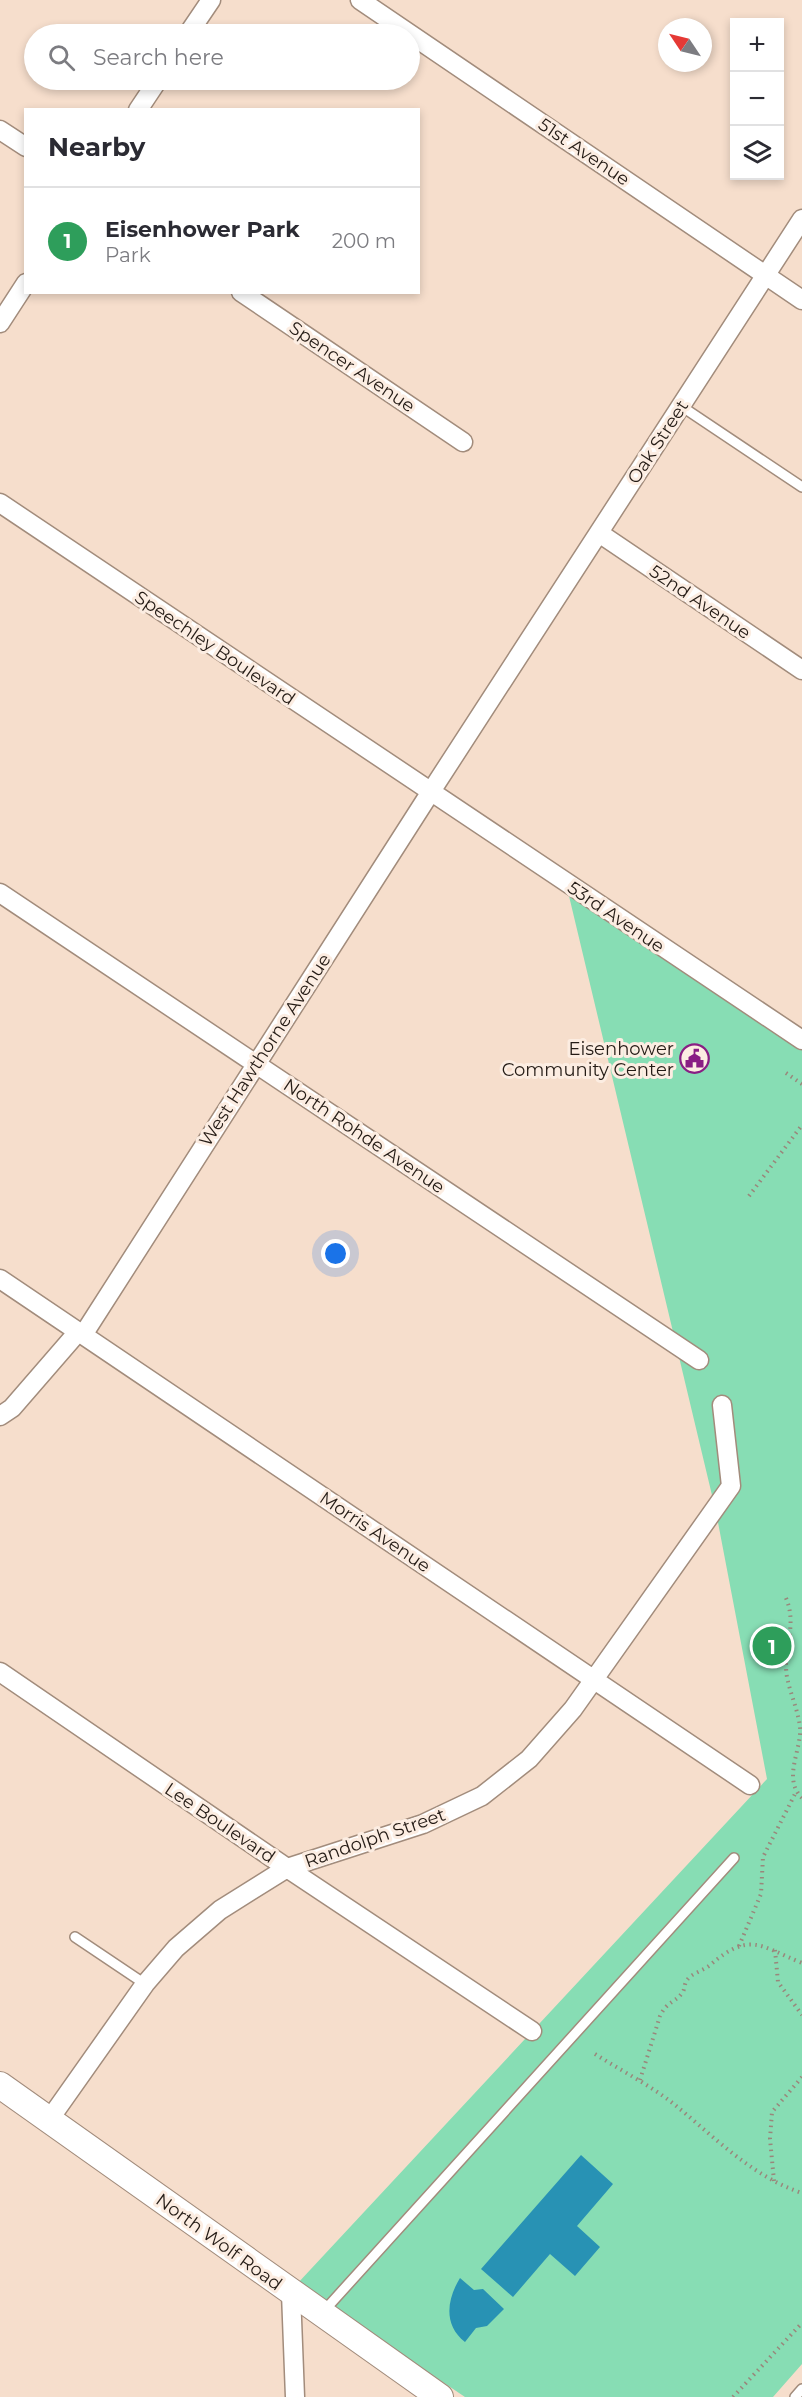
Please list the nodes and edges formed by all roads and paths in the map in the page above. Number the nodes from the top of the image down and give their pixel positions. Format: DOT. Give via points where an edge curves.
graph roads {
  1 [pos="211,0"];
  2 [pos="364,1"];
  3 [pos="195,24"];
  4 [pos="398,24"];
  5 [pos="420,39"];
  6 [pos="151,90"];
  7 [pos="139,108"];
  8 [pos="0,130"];
  9 [pos="24,146"];
  10 [pos="802,219"];
  11 [pos="765,276"];
  12 [pos="24,286"];
  13 [pos="244,294"];
  14 [pos="802,300"];
  15 [pos="0,323"];
  16 [pos="681,406"];
  17 [pos="463,442"];
  18 [pos="802,487"];
  19 [pos="0,503"];
  20 [pos="599,533"];
  21 [pos="514,665"];
  22 [pos="802,670"];
  23 [pos="430,793"];
  24 [pos="0,893"];
  25 [pos="802,1040"];
  26 [pos="256,1064"];
  27 [pos="786,1073"];
  28 [pos="802,1084"];
  29 [pos="802,1125"];
  30 [pos="749,1196"];
  31 [pos="0,1279"];
  32 [pos="83,1335"];
  33 [pos="699,1360"];
  34 [pos="722,1406"];
  35 [pos="0,1416"];
  36 [pos="786,1598"];
  37 [pos="0,1672"];
  38 [pos="593,1680"];
  39 [pos="750,1785"];
  40 [pos="796,1791"];
  41 [pos="802,1798"];
  42 [pos="734,1858"];
  43 [pos="287,1868"];
  44 [pos="75,1937"];
  45 [pos="740,1946"];
  46 [pos="774,1950"];
  47 [pos="802,1963"];
  48 [pos="145,1984"];
  49 [pos="802,2015"];
  50 [pos="532,2031"];
  51 [pos="595,2054"];
  52 [pos="802,2077"];
  53 [pos="640,2080"];
  54 [pos="0,2085"];
  55 [pos="49,2120"];
  56 [pos="774,2182"];
  57 [pos="802,2193"];
  58 [pos="291,2293"];
  59 [pos="321,2314"];
  60 [pos="802,2323"];
  61 [pos="802,2389"];
  62 [pos="295,2397"];
  63 [pos="440,2397"];
  64 [pos="733,2397"];
  65 [pos="795,2397"];
  1 -- 3 [label="street"];
  2 -- 4 [label="street, 51st Avenue"];
  5 -- 11 [label="street, 51st Avenue"];
  6 -- 7 [label="street"];
  8 -- 9 [label="street"];
  10 -- 11 [label="street, Oak Street"];
  11 -- 14 [label="street, 51st Avenue"];
  11 -- 16 [label="street, Oak Street"];
  12 -- 15 [label="street"];
  13 -- 17 [label="street, Spencer Avenue"];
  16 -- 18 [label="lane"];
  16 -- 20 [label="street, Oak Street"];
  19 -- 23 [label="street, Speechley Boulevard"];
  20 -- 21 [label="street, Oak Street"];
  20 -- 22 [label="street, 52nd Avenue"];
  21 -- 23 [label="street, West Hawthorne Avenue"];
  23 -- 25 [label="street, 53rd Avenue"];
  23 -- 26 [label="street, West Hawthorne Avenue"];
  24 -- 26 [label="street, North Rohde Avenue"];
  26 -- 32 [label="street, West Hawthorne Avenue"];
  26 -- 33 [label="street, North Rohde Avenue"];
  27 -- 28 [label="path"];
  29 -- 30 [label="path"];
  31 -- 32 [label="street, Morris Avenue"];
  32 -- 35 [label="street, West Hawthorne Avenue" via="77,1333 12,1408"];
  32 -- 38 [label="street, Morris Avenue"];
  34 -- 38 [label="street, Randolph Street" via="731,1486"];
  36 -- 40 [label="path" via="792,1615 787,1675 800,1726 793,1772"];
  37 -- 43 [label="street, Lee Boulevard"];
  38 -- 39 [label="street, Morris Avenue"];
  38 -- 43 [label="street, Randolph Street" via="529,1759 482,1796 423,1824"];
  40 -- 41 [label="path"];
  40 -- 45 [label="path" via="763,1857 761,1894"];
  42 -- 59 [label="lane"];
  43 -- 48 [label="street, Randolph Street" via="220,1910 176,1948"];
  43 -- 50 [label="street, Lee Boulevard"];
  44 -- 48 [label="lane"];
  45 -- 46 [label="path" via="758,1944"];
  45 -- 53 [label="path" via="688,1978 682,1994 664,2007"];
  46 -- 47 [label="path"];
  46 -- 49 [label="path" via="778,1982"];
  48 -- 55 [label="street, Randolph Street"];
  51 -- 53 [label="path"];
  52 -- 56 [label="path" via="772,2112"];
  53 -- 56 [label="path"];
  54 -- 55 [label="main road, North Wolf Road"];
  55 -- 58 [label="main road, North Wolf Road"];
  56 -- 57 [label="path"];
  58 -- 59 [label="main road, North Wolf Road"];
  58 -- 62 [label="street"];
  59 -- 63 [label="main road, North Wolf Road"];
  60 -- 64 [label="path"];
  61 -- 65 [label="lane"];
}
